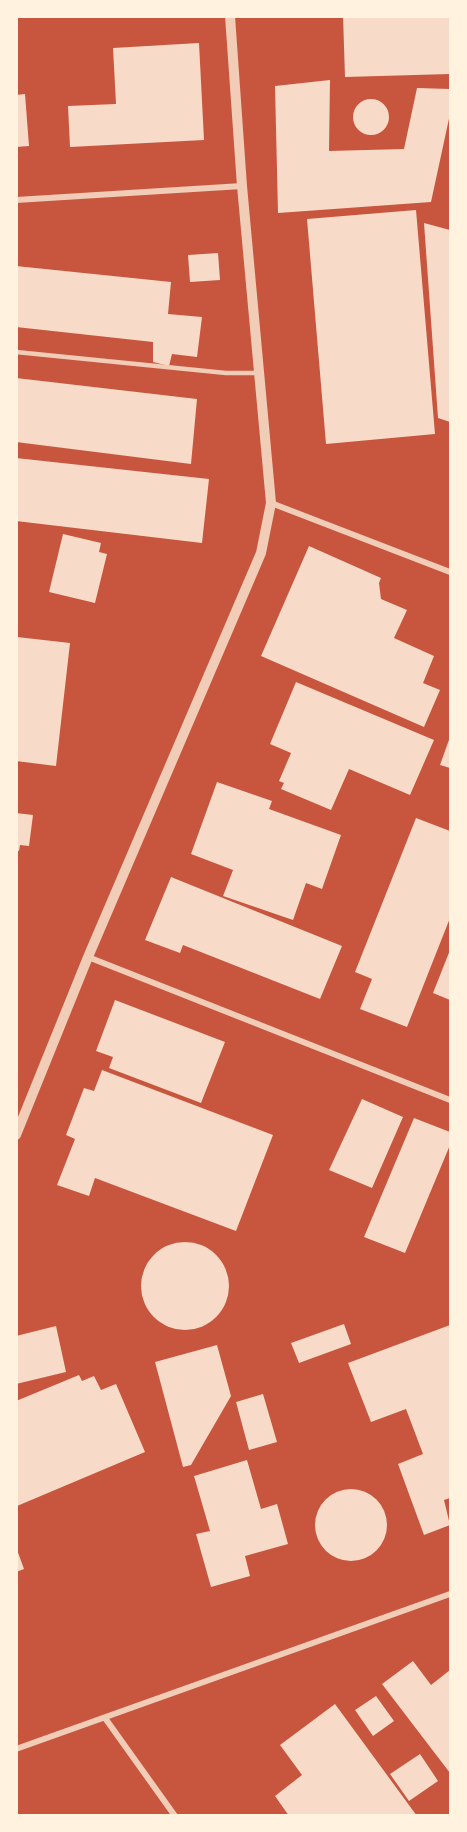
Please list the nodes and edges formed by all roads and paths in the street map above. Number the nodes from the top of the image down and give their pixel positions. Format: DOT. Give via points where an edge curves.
graph roads {
  1 [pos="230,16"];
  2 [pos="242,186"];
  3 [pos="16,200"];
  4 [pos="16,352"];
  5 [pos="259,373"];
  6 [pos="271,503"];
  7 [pos="450,572"];
  8 [pos="88,957"];
  9 [pos="450,1100"];
  10 [pos="16,1136"];
  11 [pos="450,1594"];
  12 [pos="105,1718"];
  13 [pos="16,1749"];
  14 [pos="175,1815"];
  1 -- 2 [label="street"];
  2 -- 3 [label="street"];
  2 -- 5 [label="street"];
  4 -- 5 [label="lane" via="226,374"];
  5 -- 6 [label="street"];
  6 -- 7 [label="street"];
  6 -- 8 [label="street" via="261,553"];
  8 -- 9 [label="street"];
  8 -- 10 [label="street"];
  11 -- 12 [label="street"];
  12 -- 13 [label="street"];
  12 -- 14 [label="street"];
}
